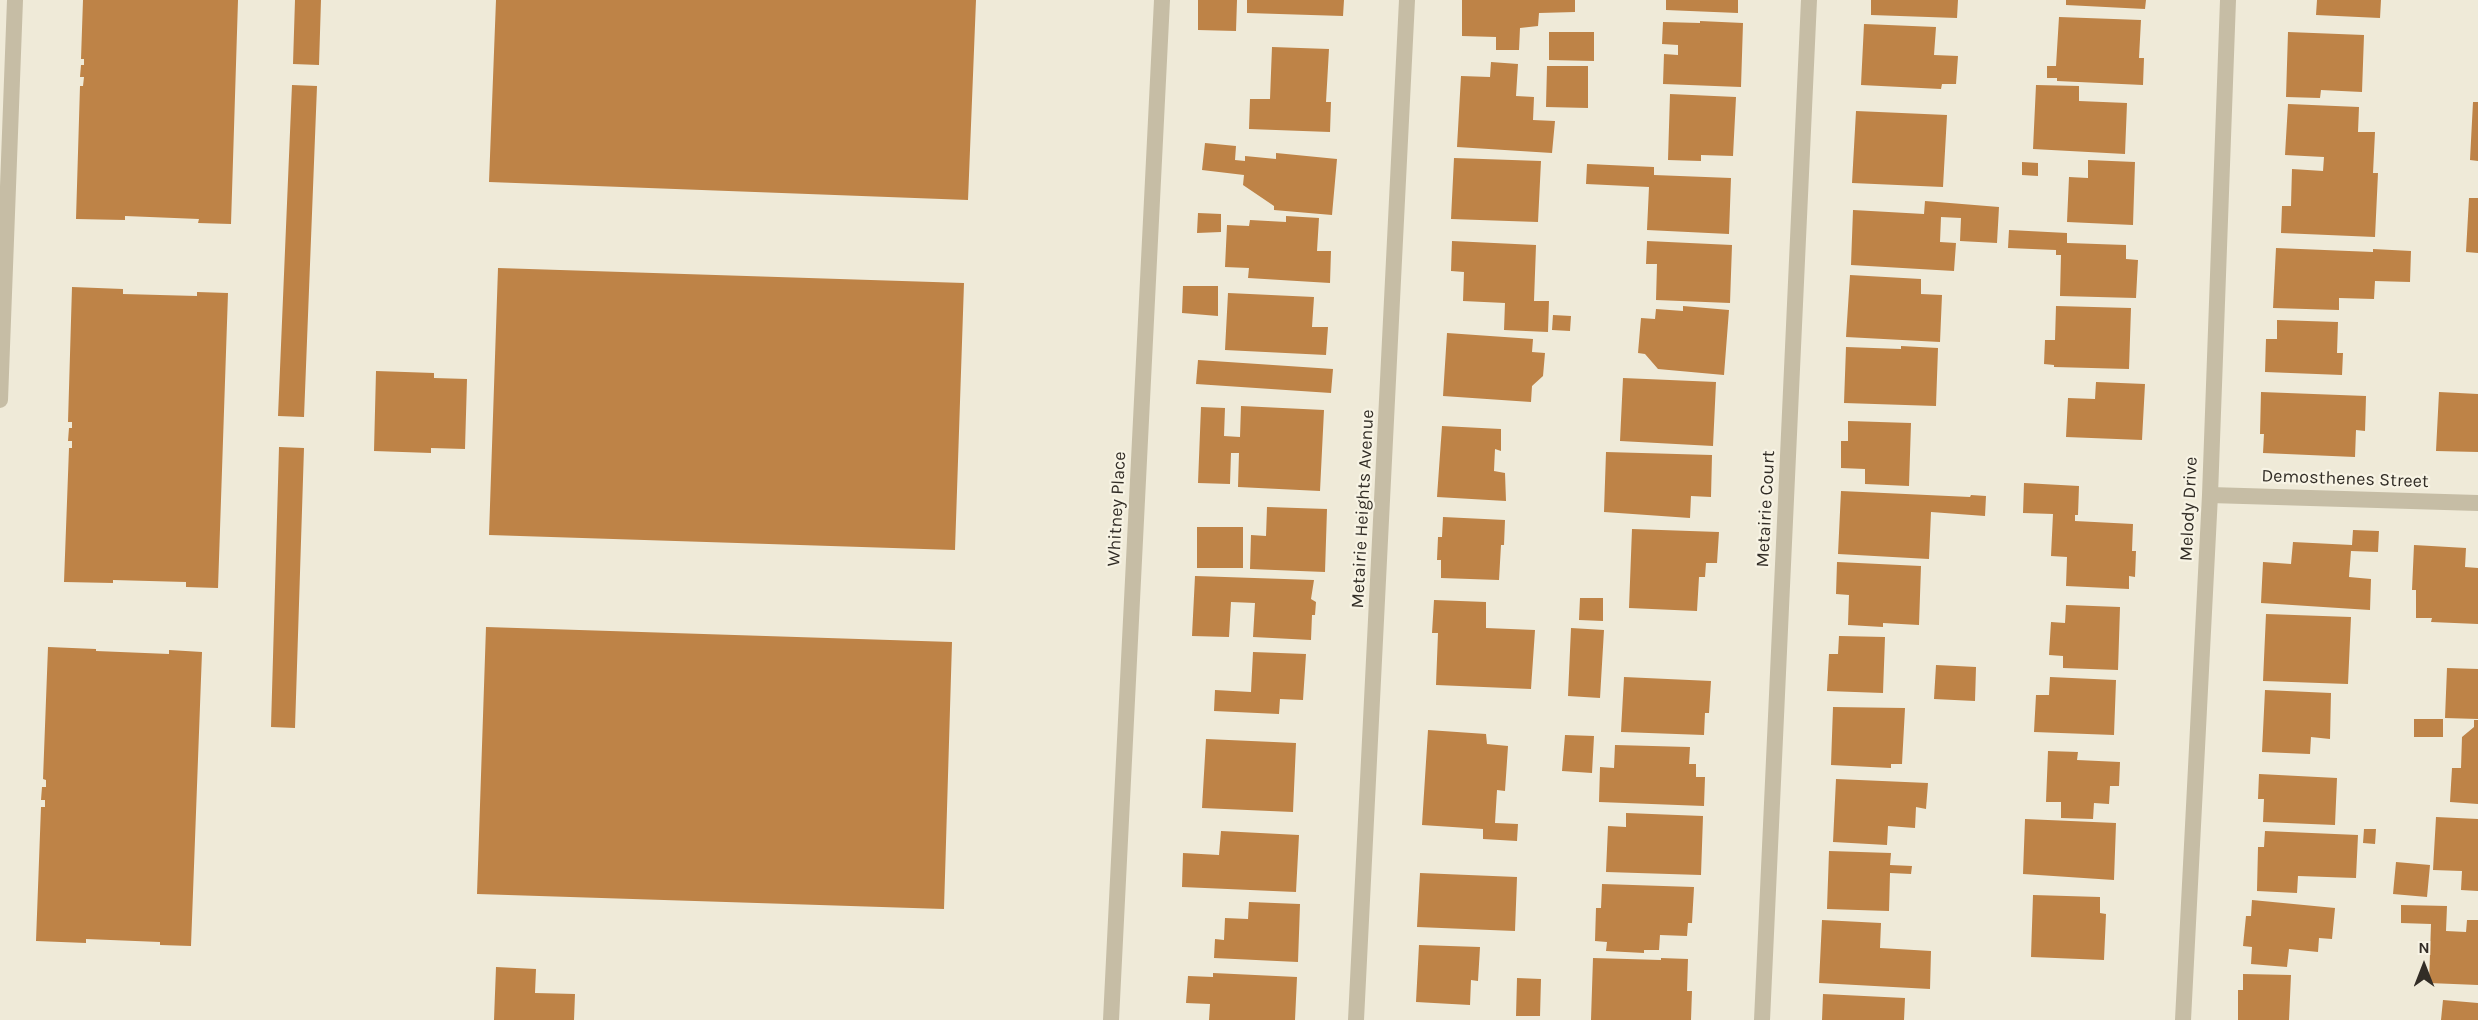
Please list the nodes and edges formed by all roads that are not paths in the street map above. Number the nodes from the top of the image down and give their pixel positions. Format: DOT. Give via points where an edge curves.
graph roads {
  1 [pos="15,0"];
  2 [pos="1162,0"];
  3 [pos="1407,0"];
  4 [pos="1809,0"];
  5 [pos="2228,0"];
  6 [pos="0,400"];
  7 [pos="2210,495"];
  8 [pos="2478,503"];
  9 [pos="1111,1020"];
  10 [pos="1356,1020"];
  11 [pos="1762,1020"];
  12 [pos="2183,1020"];
  1 -- 6 [label="street"];
  2 -- 9 [label="street, Whitney Place"];
  3 -- 10 [label="street, Metairie Heights Avenue"];
  4 -- 11 [label="street, Metairie Court"];
  5 -- 7 [label="street, Melody Drive"];
  7 -- 8 [label="street, Demosthenes Street"];
  7 -- 12 [label="street, Melody Drive"];
}
